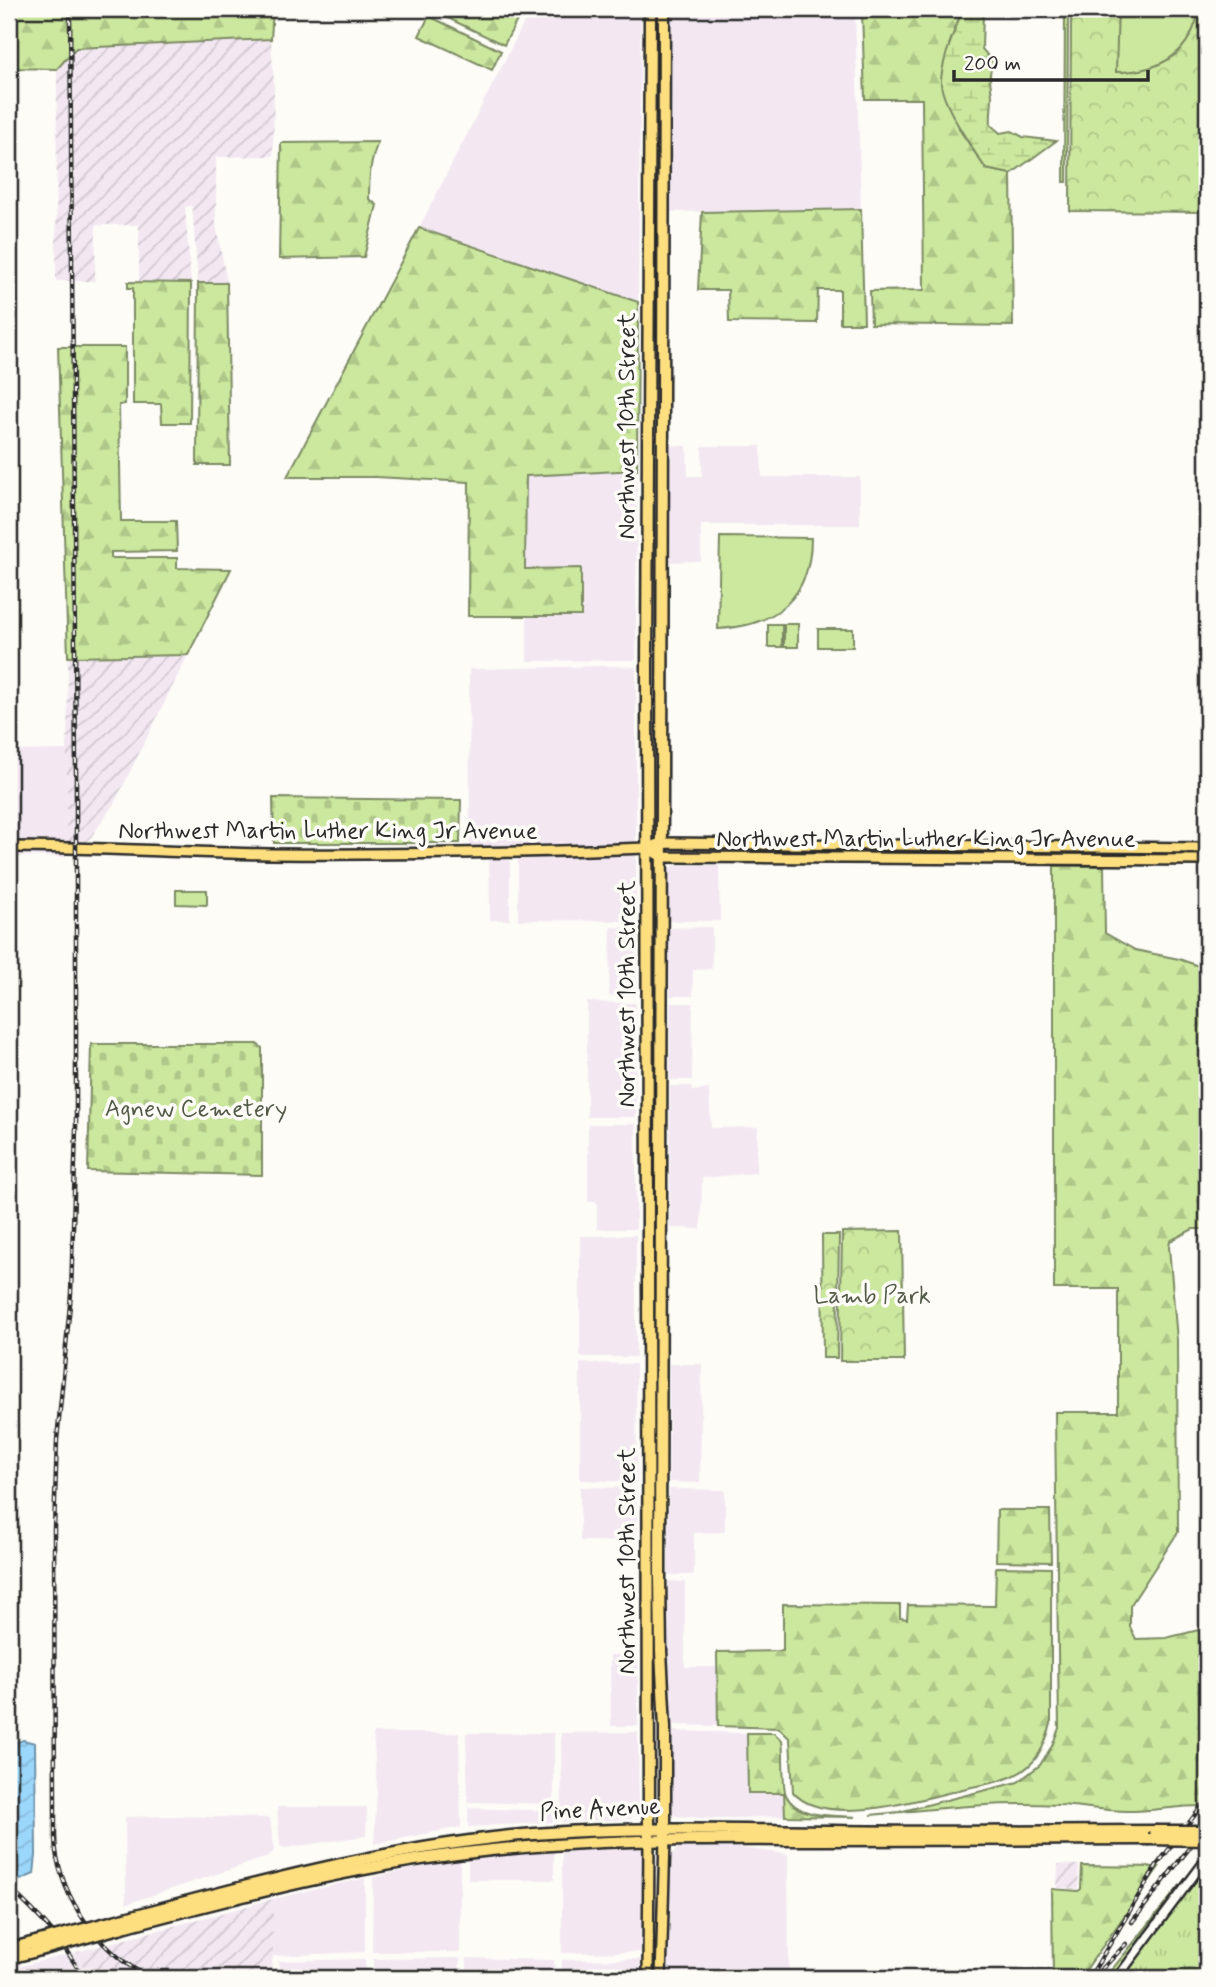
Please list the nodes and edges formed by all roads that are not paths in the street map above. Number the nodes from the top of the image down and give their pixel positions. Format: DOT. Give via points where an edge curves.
graph roads {
  1 [pos="650,9"];
  2 [pos="664,9"];
  3 [pos="650,138"];
  4 [pos="663,158"];
  5 [pos="648,476"];
  6 [pos="662,476"];
  7 [pos="661,842"];
  8 [pos="9,847"];
  9 [pos="648,848"];
  10 [pos="1207,848"];
  11 [pos="662,857"];
  12 [pos="1207,860"];
  13 [pos="649,1828"];
  14 [pos="665,1828"];
  15 [pos="1207,1831"];
  16 [pos="1152,1835"];
  17 [pos="649,1839"];
  18 [pos="665,1839"];
  19 [pos="1207,1840"];
  20 [pos="1207,1858"];
  21 [pos="116,1924"];
  22 [pos="31,1948"];
  23 [pos="9,1949"];
  24 [pos="9,1958"];
  25 [pos="648,1978"];
  26 [pos="661,1978"];
  27 [pos="1117,1978"];
  1 -- 3 [label="highway, Northwest 10th Street"];
  2 -- 4 [label="highway, Northwest 10th Street"];
  3 -- 4 [label="highway"];
  3 -- 5 [label="highway, Northwest 10th Street"];
  4 -- 6 [label="highway, Northwest 10th Street"];
  5 -- 6 [label="highway"];
  5 -- 9 [label="highway, Northwest 10th Street"];
  6 -- 7 [label="highway, Northwest 10th Street"];
  7 -- 9 [label="main road, Northwest Martin Luther King Jr Avenue"];
  7 -- 10 [label="main road, Northwest Martin Luther King Jr Avenue"];
  7 -- 11 [label="highway, Northwest 10th Street"];
  8 -- 9 [label="main road, Northwest Martin Luther King Jr Avenue" via="268,854 514,854"];
  9 -- 11 [label="main road"];
  9 -- 13 [label="highway, Northwest 10th Street"];
  11 -- 12 [label="main road, Northwest Martin Luther King Jr Avenue"];
  11 -- 14 [label="highway, Northwest 10th Street" via="660,1590"];
  13 -- 14 [label="highway, Pine Avenue"];
  13 -- 17 [label="highway, Northwest 10th Street"];
  13 -- 21 [label="highway, Pine Avenue" via="510,1836 401,1851 313,1869"];
  14 -- 16 [label="highway, Pine Avenue"];
  14 -- 18 [label="highway, Northwest 10th Street"];
  15 -- 16 [label="highway, Pine Avenue, bridge"];
  16 -- 18 [label="highway, Pine Avenue"];
  16 -- 19 [label="highway, Pine Avenue, bridge"];
  17 -- 18 [label="highway, Pine Avenue"];
  17 -- 21 [label="highway, Pine Avenue" via="558,1843 414,1860"];
  17 -- 25 [label="main road, Northwest 10th Street"];
  18 -- 26 [label="main road"];
  20 -- 27 [label="street"];
  21 -- 22 [label="highway, Pine Avenue, bridge"];
  22 -- 23 [label="highway, Pine Avenue"];
  22 -- 24 [label="highway, Pine Avenue"];
}
